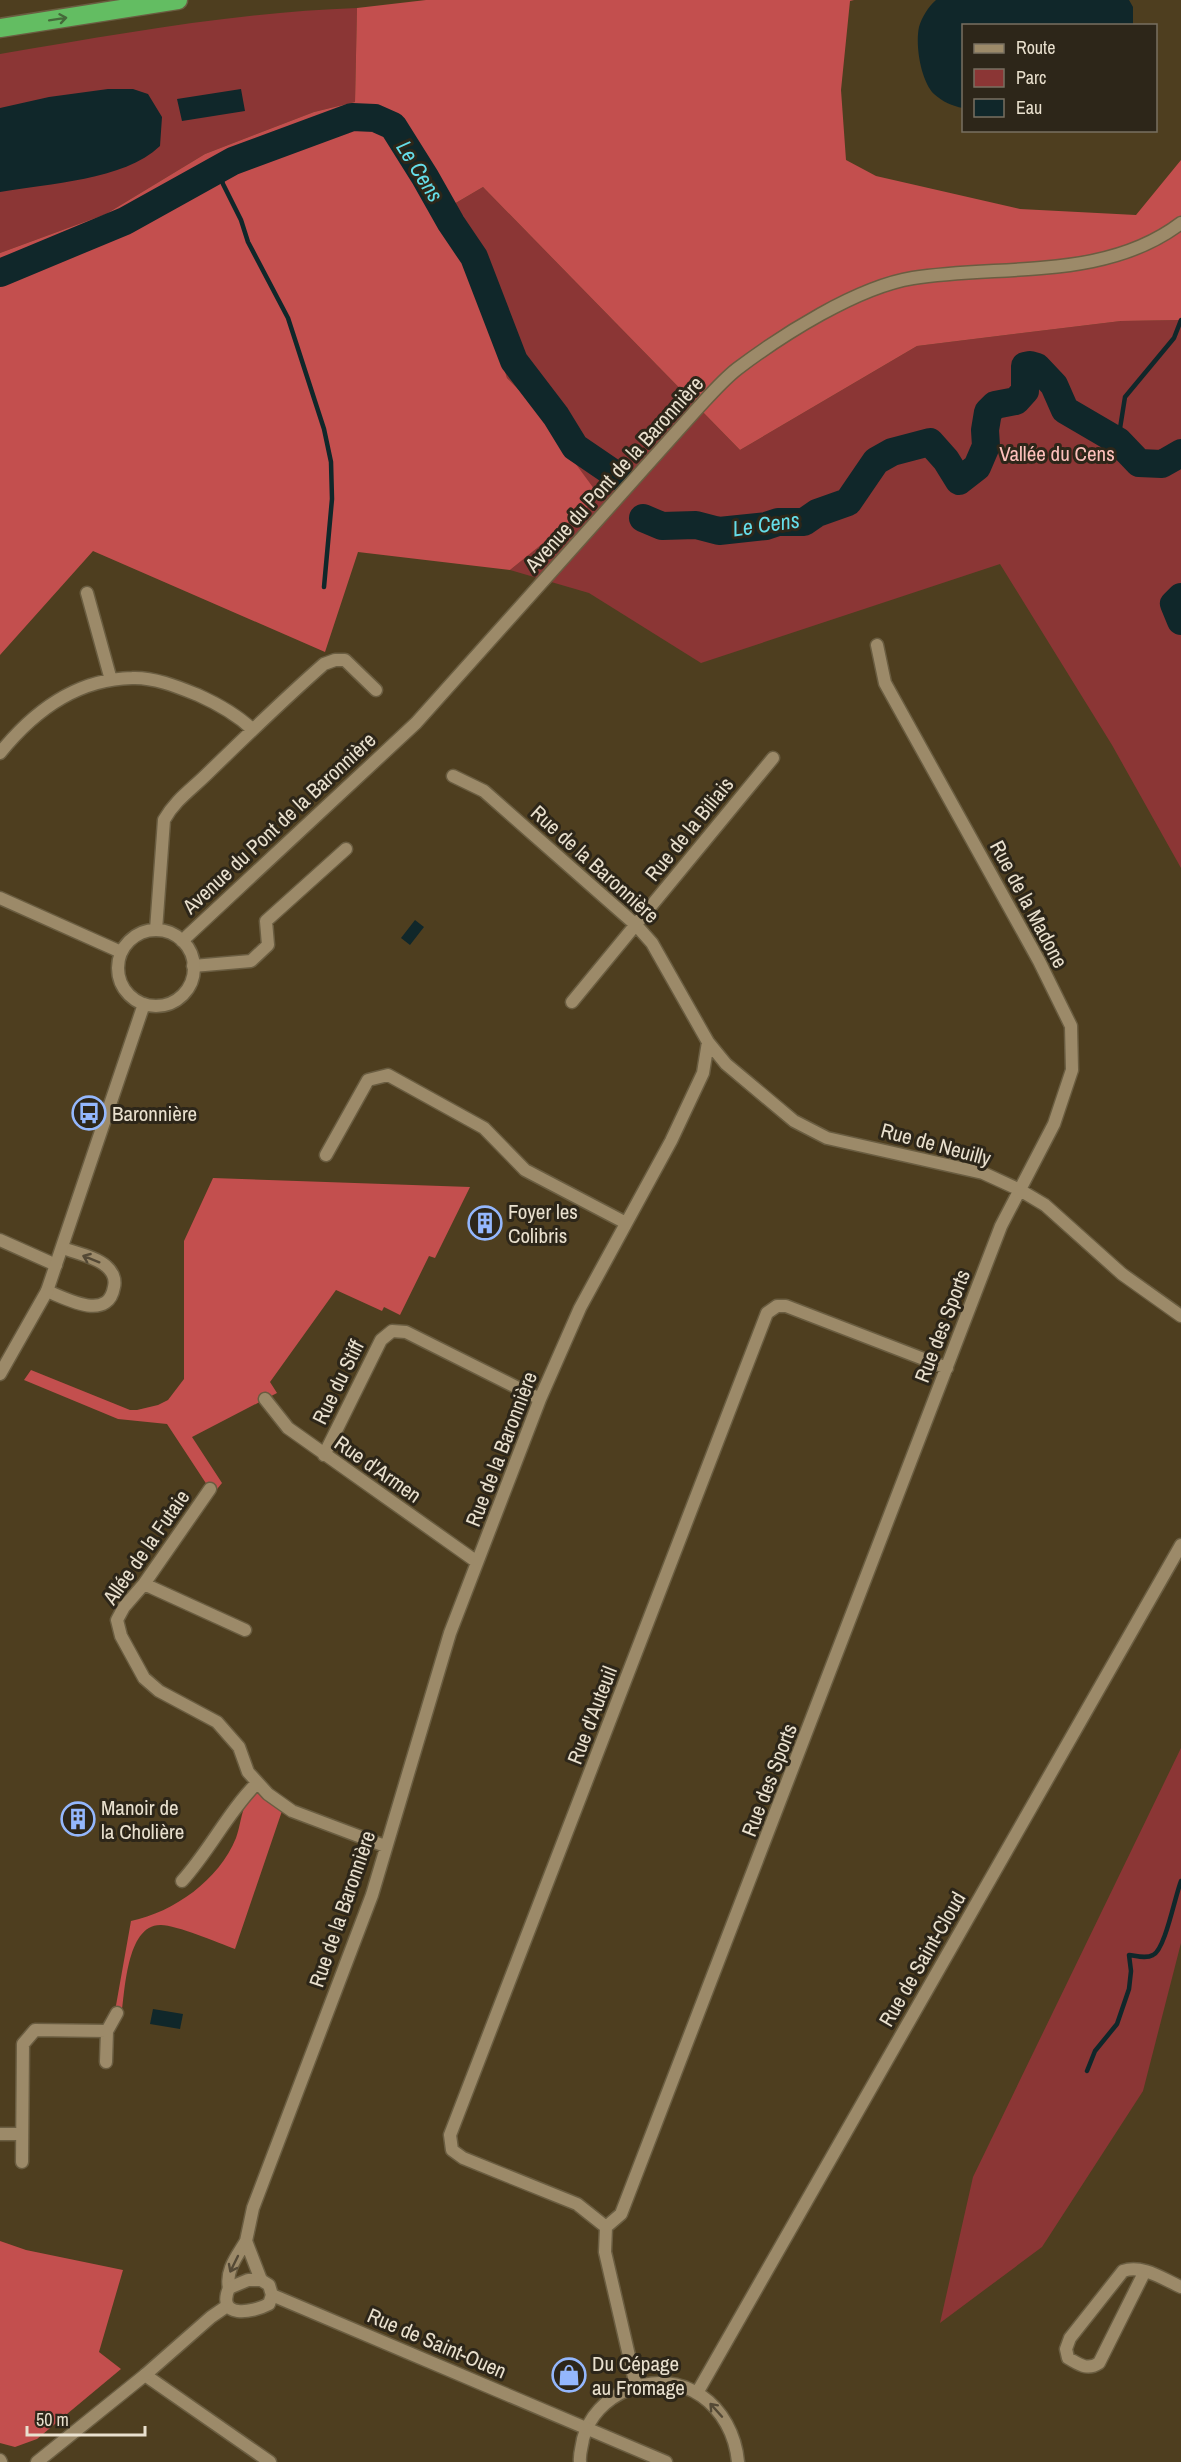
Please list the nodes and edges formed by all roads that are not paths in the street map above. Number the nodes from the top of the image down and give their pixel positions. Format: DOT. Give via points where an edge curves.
graph roads {
  1 [pos="178,0"];
  2 [pos="0,28"];
  3 [pos="1181,223"];
  4 [pos="87,593"];
  5 [pos="878,645"];
  6 [pos="111,680"];
  7 [pos="376,690"];
  8 [pos="252,729"];
  9 [pos="0,753"];
  10 [pos="773,758"];
  11 [pos="453,776"];
  12 [pos="346,849"];
  13 [pos="0,898"];
  14 [pos="636,925"];
  15 [pos="156,930"];
  16 [pos="182,941"];
  17 [pos="121,952"];
  18 [pos="193,966"];
  19 [pos="572,1002"];
  20 [pos="144,1004"];
  21 [pos="708,1042"];
  22 [pos="326,1155"];
  23 [pos="1018,1190"];
  24 [pos="626,1223"];
  25 [pos="0,1240"];
  26 [pos="63,1248"];
  27 [pos="56,1265"];
  28 [pos="47,1291"];
  29 [pos="1181,1316"];
  30 [pos="947,1368"];
  31 [pos="0,1374"];
  32 [pos="265,1399"];
  33 [pos="540,1399"];
  34 [pos="324,1455"];
  35 [pos="210,1489"];
  36 [pos="1181,1545"];
  37 [pos="477,1562"];
  38 [pos="144,1584"];
  39 [pos="245,1630"];
  40 [pos="257,1783"];
  41 [pos="385,1846"];
  42 [pos="182,1881"];
  43 [pos="117,2013"];
  44 [pos="107,2031"];
  45 [pos="106,2062"];
  46 [pos="0,2134"];
  47 [pos="22,2134"];
  48 [pos="22,2162"];
  49 [pos="606,2227"];
  50 [pos="246,2241"];
  51 [pos="1145,2271"];
  52 [pos="261,2280"];
  53 [pos="229,2288"];
  54 [pos="1181,2288"];
  55 [pos="272,2295"];
  56 [pos="227,2306"];
  57 [pos="145,2375"];
  58 [pos="636,2386"];
  59 [pos="697,2392"];
  60 [pos="586,2429"];
  61 [pos="37,2462"];
  62 [pos="270,2462"];
  63 [pos="580,2462"];
  64 [pos="666,2462"];
  65 [pos="738,2462"];
  2 -- 1 [label="highway, one-way"];
  3 -- 16 [label="street, Avenue du Pont de la Baronnière" via="1142,247 1107,257 1046,267 911,279 871,291 784,337 735,371 416,723"];
  4 -- 6 [label="street"];
  5 -- 23 [label="street, Rue de la Madone" via="885,683 1071,1026 1072,1070 1054,1124"];
  6 -- 8 [label="street" via="133,677 184,689 237,715"];
  6 -- 9 [label="street" via="49,705"];
  7 -- 8 [label="street" via="345,660 334,660 324,664"];
  8 -- 15 [label="street" via="172,805 164,820"];
  10 -- 14 [label="street, Rue de la Biliais"];
  11 -- 14 [label="street, Rue de la Baronnière" via="484,790"];
  12 -- 18 [label="street" via="266,921 268,945 251,961"];
  13 -- 17 [label="street"];
  14 -- 19 [label="street, Rue de la Biliais"];
  14 -- 21 [label="street, Rue de la Baronnière" via="652,943"];
  15 -- 16 [label="street"];
  15 -- 17 [label="street" via="134,937"];
  16 -- 18 [label="street"];
  17 -- 20 [label="street" via="121,983 130,996"];
  18 -- 20 [label="street" via="191,980 180,996 163,1004"];
  20 -- 26 [label="street"];
  21 -- 23 [label="street, Rue de Neuilly" via="726,1064 795,1121 826,1138 983,1173"];
  21 -- 24 [label="street, Rue de la Baronnière" via="703,1073"];
  22 -- 24 [label="street" via="368,1080 388,1076 484,1128 525,1170"];
  23 -- 29 [label="street, Rue de Neuilly" via="1045,1205 1122,1274"];
  23 -- 30 [label="street, Rue des Sports"];
  24 -- 33 [label="street, Rue de la Baronnière" via="580,1308"];
  25 -- 27 [label="street"];
  26 -- 27 [label="street"];
  28 -- 26 [label="street, one-way" via="95,1307 113,1294 115,1283 106,1265"];
  27 -- 28 [label="street"];
  28 -- 31 [label="street"];
  30 -- 49 [label="street, Rue des Sports" via="621,2214"];
  30 -- 49 [label="street, Rue d'Auteuil" via="786,1306 777,1306 767,1313 450,2135 452,2150 463,2158 577,2204"];
  32 -- 34 [label="street, Rue d'Armen" via="288,1428"];
  33 -- 34 [label="street, Rue du Stiff" via="406,1332 392,1331 381,1340"];
  33 -- 37 [label="street, Rue de la Baronnière"];
  34 -- 37 [label="street, Rue d'Armen"];
  35 -- 38 [label="street, Allée de la Futaie"];
  36 -- 59 [label="street, Rue de Saint-Cloud"];
  37 -- 41 [label="street, Rue de la Baronnière" via="450,1633"];
  38 -- 39 [label="street"];
  38 -- 40 [label="street, Allée de la Futaie" via="117,1620 121,1636 144,1678 159,1691 217,1722 239,1747 248,1772"];
  40 -- 41 [label="street, Allée de la Futaie" via="292,1811"];
  40 -- 42 [label="street" via="238,1801"];
  41 -- 50 [label="street, Rue de la Baronnière" via="372,1895 253,2208"];
  43 -- 44 [label="street"];
  44 -- 45 [label="street"];
  44 -- 47 [label="street" via="35,2030 23,2044"];
  46 -- 47 [label="street"];
  47 -- 48 [label="street"];
  49 -- 58 [label="street" via="605,2252"];
  50 -- 52 [label="street"];
  50 -- 53 [label="street, Rue de la Baronnière, one-way" via="232,2264"];
  51 -- 51 [label="street" via="1099,2363 1085,2367 1068,2358 1070,2338 1123,2271 1134,2267"];
  51 -- 54 [label="street"];
  52 -- 53 [label="street" via="248,2280"];
  52 -- 55 [label="street" via="269,2285"];
  53 -- 56 [label="street" via="225,2296"];
  55 -- 56 [label="street" via="268,2304 252,2310 234,2311"];
  55 -- 60 [label="street, Rue de Saint-Ouen"];
  56 -- 57 [label="street"];
  57 -- 61 [label="street"];
  57 -- 62 [label="street"];
  58 -- 59 [label="street" via="663,2383"];
  58 -- 60 [label="street" via="602,2406"];
  65 -- 59 [label="street, one-way" via="732,2431 718,2409"];
  60 -- 63 [label="street"];
  60 -- 64 [label="street, Rue de Saint-Ouen"];
}
